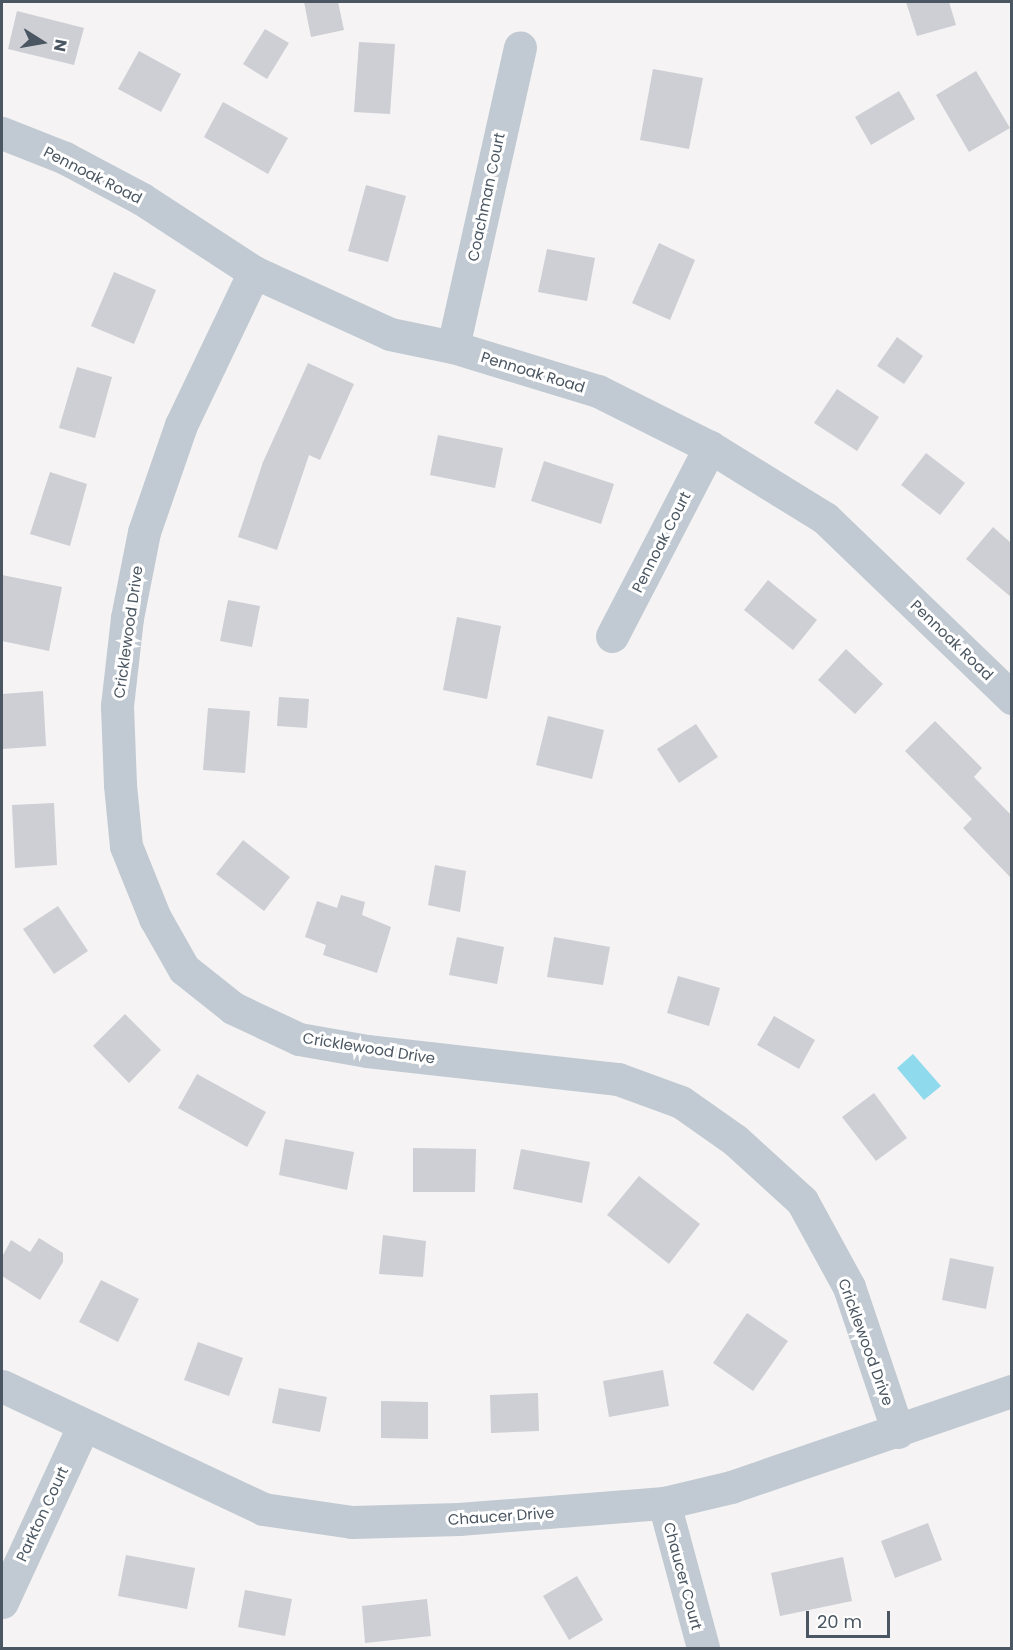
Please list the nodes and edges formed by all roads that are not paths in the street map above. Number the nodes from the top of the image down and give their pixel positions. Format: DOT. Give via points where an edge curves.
graph roads {
  1 [pos="520,47"];
  2 [pos="2,133"];
  3 [pos="254,272"];
  4 [pos="453,347"];
  5 [pos="710,447"];
  6 [pos="612,636"];
  7 [pos="1011,698"];
  8 [pos="2,1386"];
  9 [pos="1011,1391"];
  10 [pos="83,1427"];
  11 [pos="898,1432"];
  12 [pos="664,1503"];
  13 [pos="2,1602"];
  14 [pos="703,1648"];
  1 -- 4 [label="street, Coachman Court"];
  2 -- 3 [label="street, Pennoak Road" via="65,158 142,200"];
  3 -- 4 [label="street, Pennoak Road" via="390,334"];
  3 -- 11 [label="street, Cricklewood Drive" via="181,425 144,532 127,618 117,706 120,785 126,846 155,918 184,969 233,1008 299,1038 367,1051 618,1079 681,1102 735,1140 802,1201 849,1287"];
  4 -- 5 [label="street, Pennoak Road" via="598,391"];
  5 -- 6 [label="street, Pennoak Court"];
  5 -- 7 [label="street, Pennoak Road" via="825,518"];
  8 -- 10 [label="street, Chaucer Drive"];
  9 -- 11 [label="street, Chaucer Drive"];
  10 -- 12 [label="street, Chaucer Drive" via="263,1509 352,1522 459,1520"];
  10 -- 13 [label="street, Parkton Court"];
  11 -- 12 [label="street, Chaucer Drive" via="731,1487"];
  12 -- 14 [label="street, Chaucer Court"];
}
